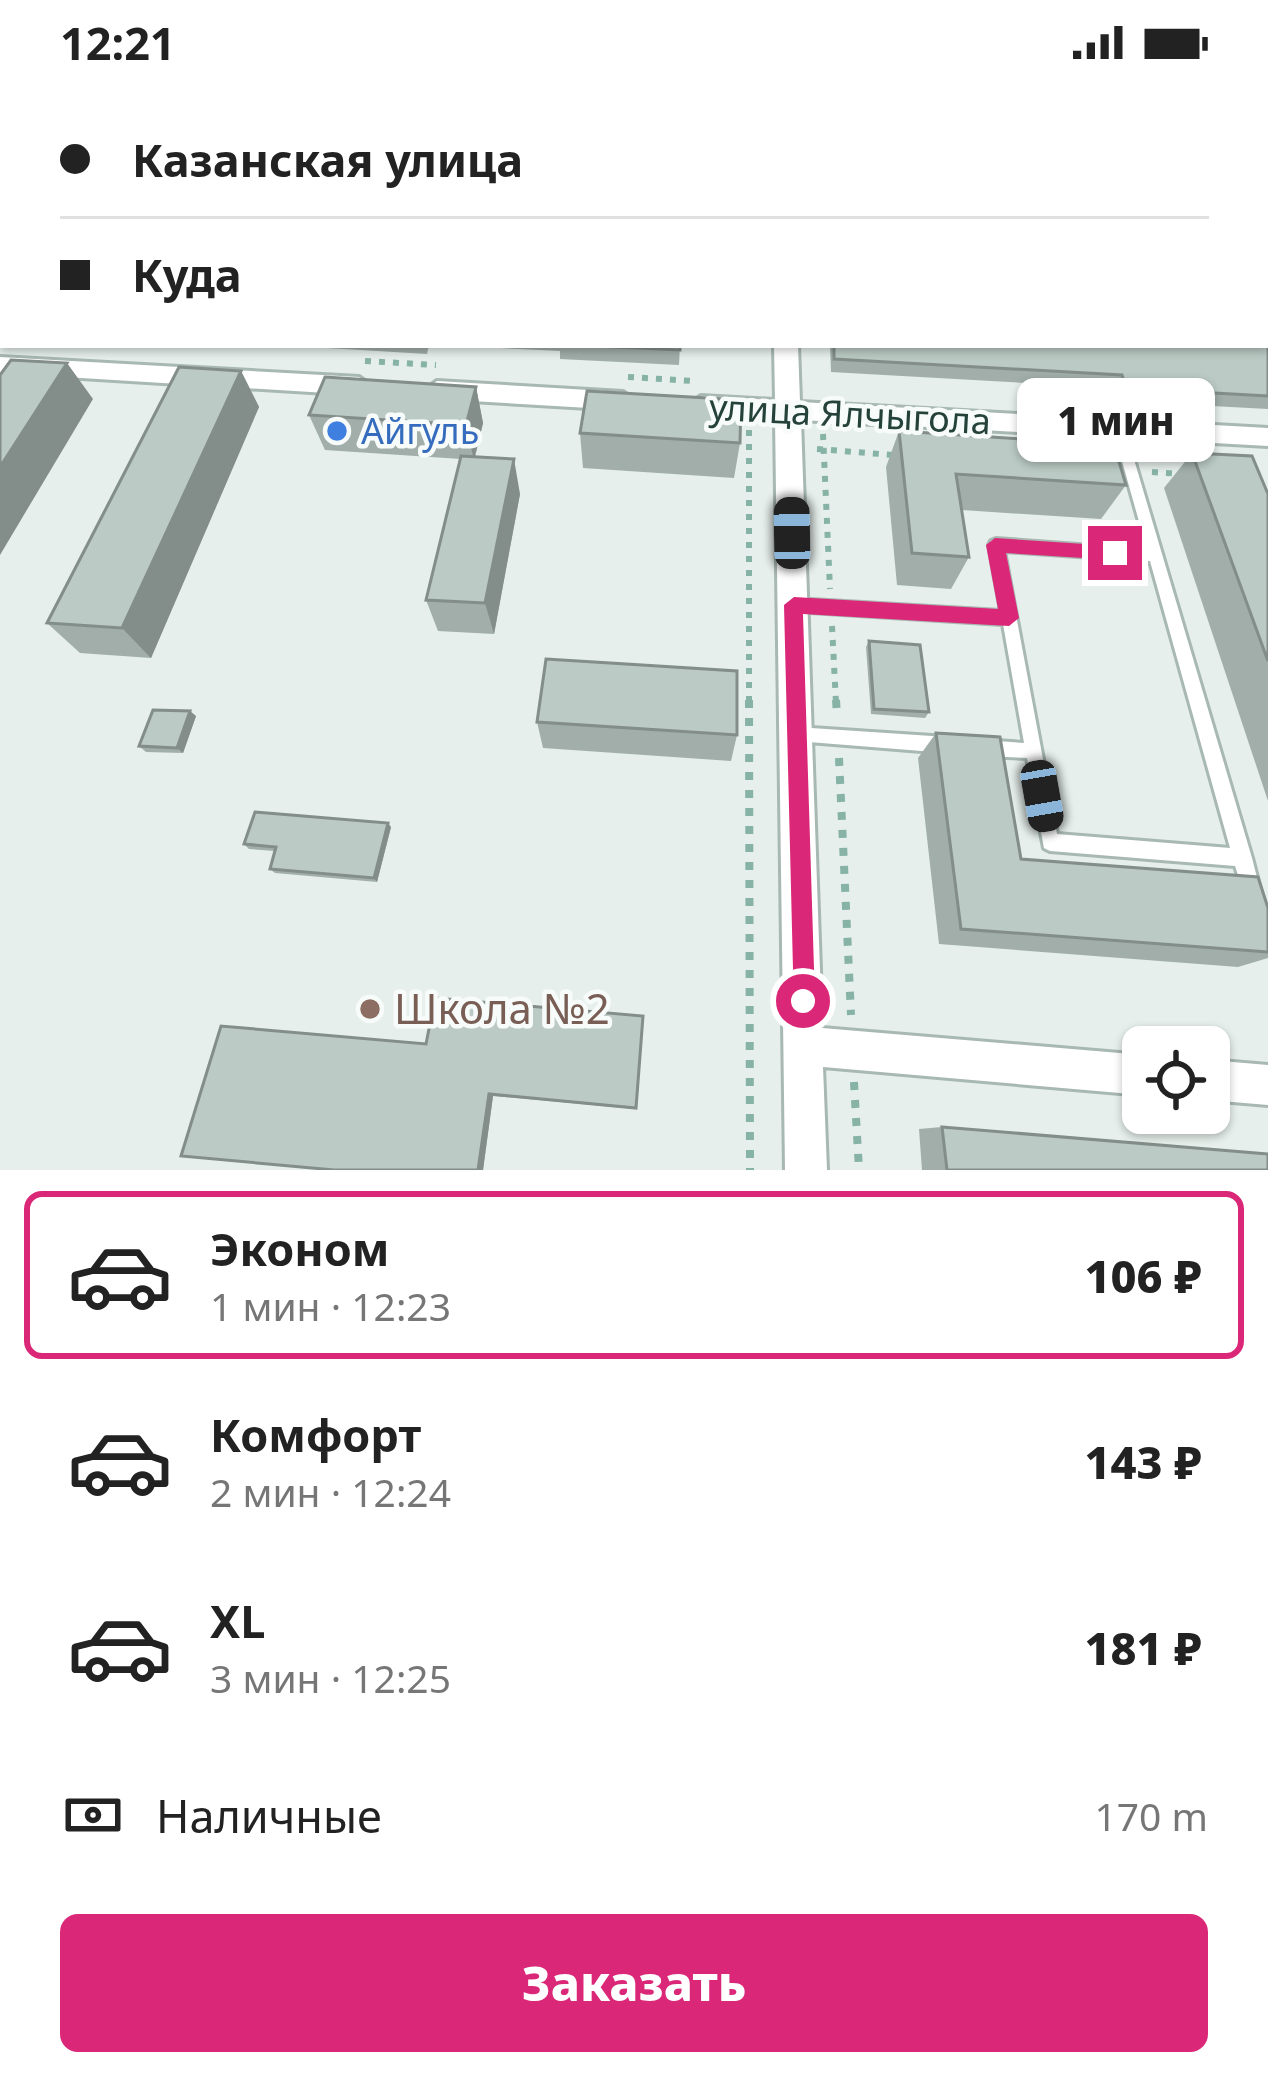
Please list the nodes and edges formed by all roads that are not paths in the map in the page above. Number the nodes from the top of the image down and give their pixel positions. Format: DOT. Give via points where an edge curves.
graph roads {
  1 [pos="787,348"];
  2 [pos="0,365"];
  3 [pos="642,402"];
  4 [pos="685,404"];
  5 [pos="805,411"];
  6 [pos="1119,429"];
  7 [pos="1268,437"];
  8 [pos="1156,556"];
  9 [pos="794,605"];
  10 [pos="1009,618"];
  11 [pos="796,734"];
  12 [pos="1034,751"];
  13 [pos="1243,858"];
  14 [pos="1255,903"];
  15 [pos="804,1046"];
  16 [pos="1122,1073"];
  17 [pos="1230,1082"];
  18 [pos="1268,1085"];
  19 [pos="806,1170"];
  1 -- 5 [label="street"];
  2 -- 3 [label="street"];
  4 -- 5 [label="street, улица Ялчыгола" via="749,420"];
  5 -- 6 [label="street, улица Ялчыгола"];
  5 -- 9 [label="street"];
  6 -- 7 [label="street, улица Ялчыгола"];
  6 -- 8 [label="lane"];
  8 -- 10 [label="lane" via="995,545"];
  8 -- 13 [label="lane"];
  9 -- 10 [label="lane"];
  9 -- 11 [label="street"];
  10 -- 12 [label="lane"];
  11 -- 12 [label="lane"];
  11 -- 15 [label="street"];
  12 -- 13 [label="lane" via="1050,842"];
  13 -- 14 [label="lane"];
  15 -- 16 [label="street"];
  15 -- 19 [label="street"];
  17 -- 18 [label="street"];
}
